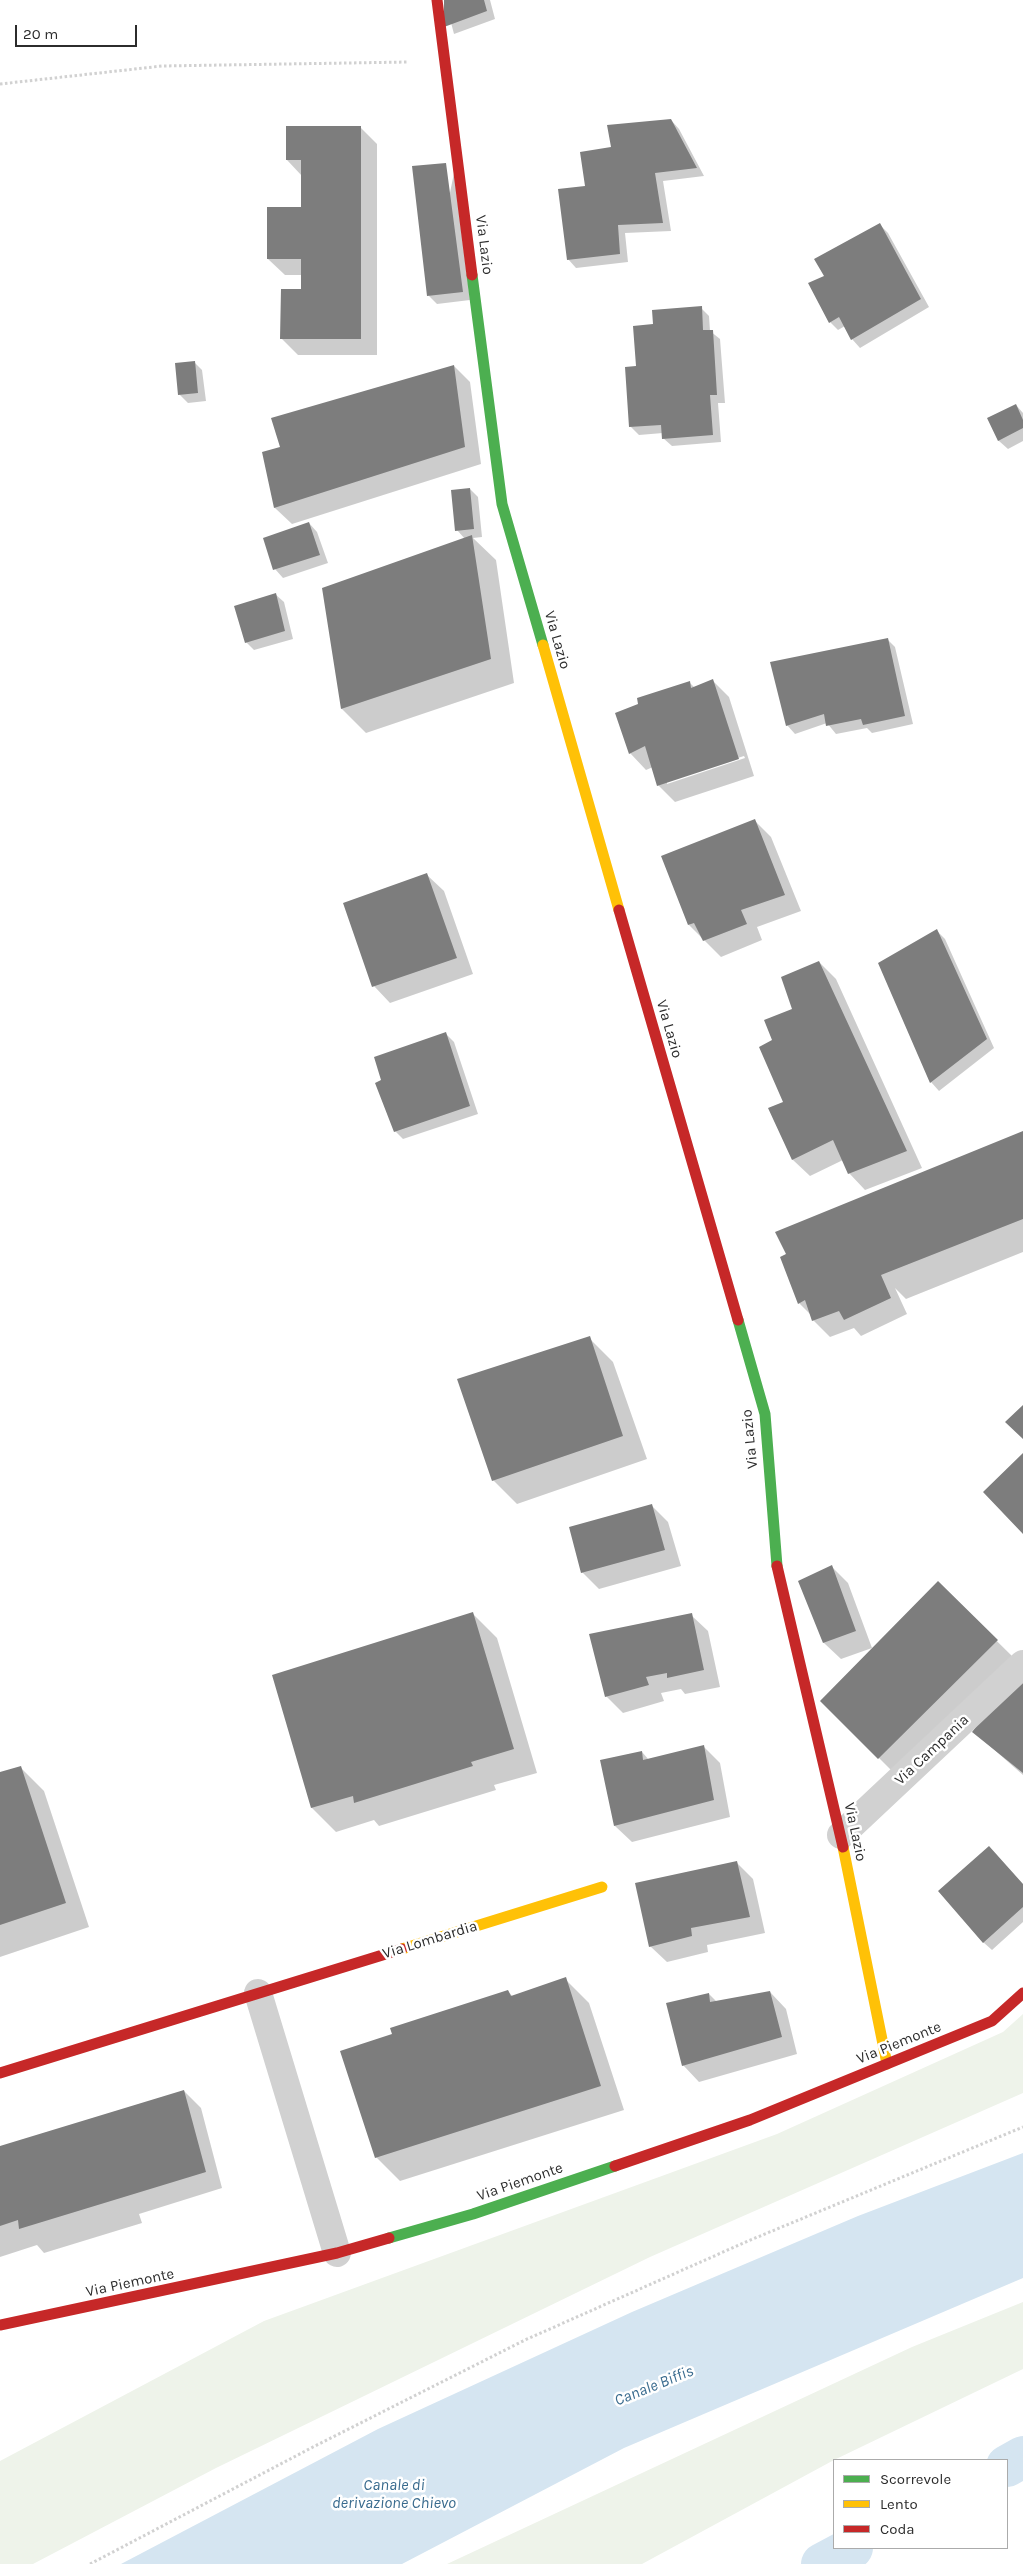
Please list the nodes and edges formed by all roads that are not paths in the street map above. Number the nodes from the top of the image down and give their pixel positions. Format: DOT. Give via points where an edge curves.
graph roads {
  1 [pos="437,0"];
  2 [pos="1023,1664"];
  3 [pos="841,1835"];
  4 [pos="602,1887"];
  5 [pos="258,1993"];
  6 [pos="1023,1993"];
  7 [pos="887,2064"];
  8 [pos="0,2073"];
  9 [pos="337,2253"];
  10 [pos="0,2325"];
  1 -- 3 [label="street, Via Lazio" via="502,504 765,1414 776,1564"];
  2 -- 3 [label="street, Via Campania"];
  3 -- 7 [label="street, Via Lazio"];
  4 -- 5 [label="street, Via Lombardia"];
  5 -- 8 [label="street, Via Lombardia"];
  5 -- 9 [label="street"];
  6 -- 7 [label="street, Via Piemonte" via="992,2020"];
  7 -- 9 [label="street, Via Piemonte" via="750,2120 473,2214"];
  9 -- 10 [label="street, Via Piemonte"];
}
